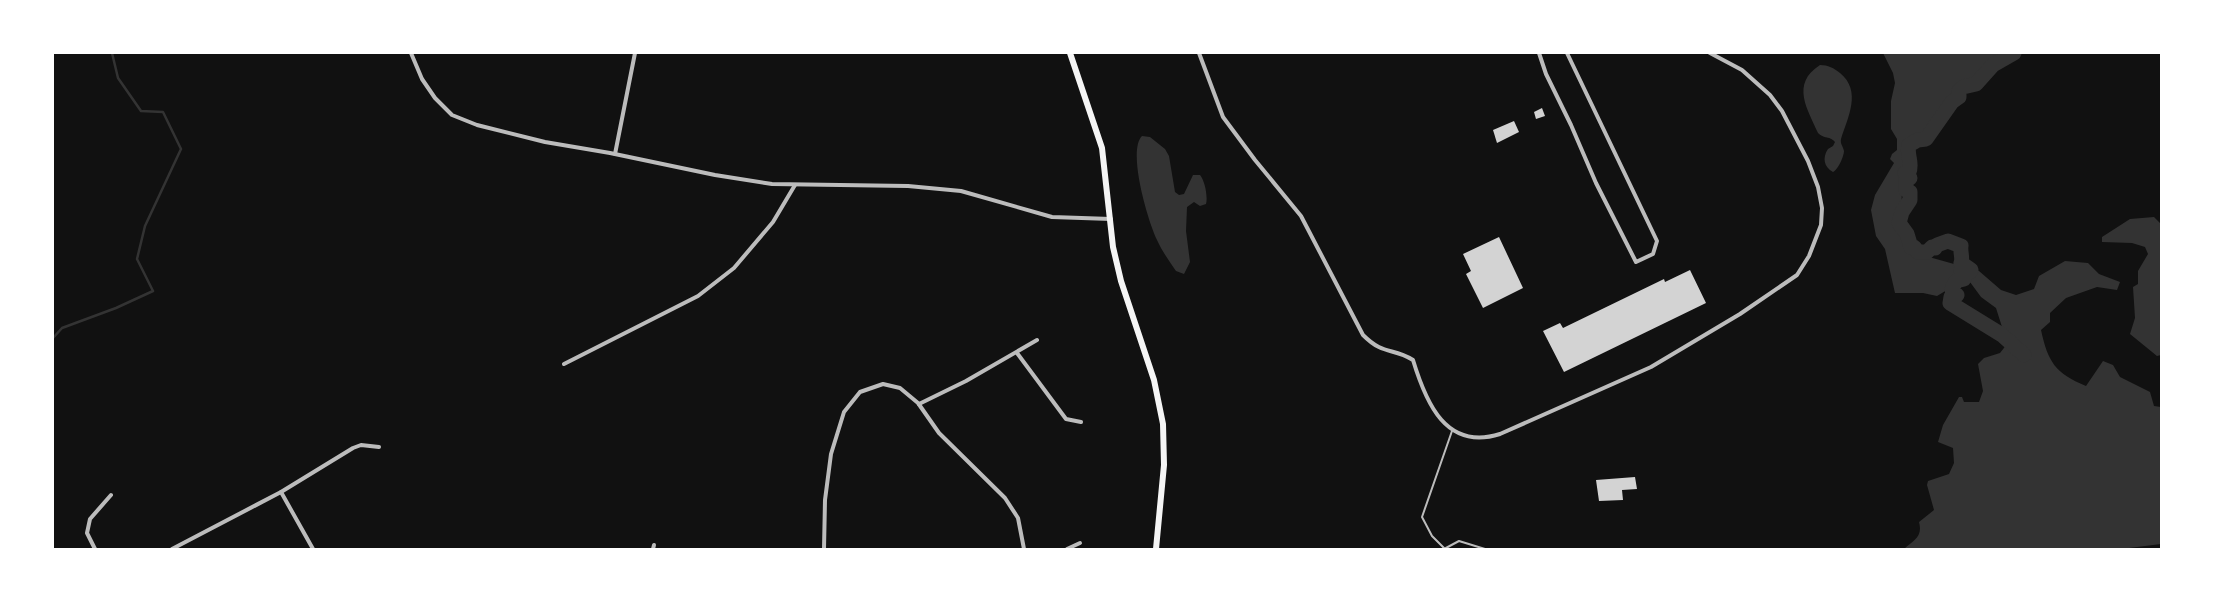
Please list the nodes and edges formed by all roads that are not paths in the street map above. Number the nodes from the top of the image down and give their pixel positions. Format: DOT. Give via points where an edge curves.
graph roads {
  1 [pos="412,53"];
  2 [pos="635,53"];
  3 [pos="1070,53"];
  4 [pos="1199,53"];
  5 [pos="1538,53"];
  6 [pos="1567,53"];
  7 [pos="1710,53"];
  8 [pos="616,154"];
  9 [pos="795,184"];
  10 [pos="1111,219"];
  11 [pos="1037,340"];
  12 [pos="1017,353"];
  13 [pos="564,364"];
  14 [pos="919,404"];
  15 [pos="1081,422"];
  16 [pos="1452,431"];
  17 [pos="379,446"];
  18 [pos="281,492"];
  19 [pos="111,495"];
  20 [pos="1080,542"];
  21 [pos="95,549"];
  22 [pos="172,549"];
  23 [pos="313,549"];
  24 [pos="824,549"];
  25 [pos="1024,549"];
  26 [pos="1067,549"];
  27 [pos="1156,549"];
  28 [pos="1445,549"];
  29 [pos="1485,549"];
  1 -- 8 [label="street" via="422,79 435,98 452,115 477,125 546,142"];
  2 -- 8 [label="street"];
  3 -- 10 [label="main road" via="1102,148"];
  4 -- 16 [label="street" via="1226,121 1301,216 1363,335 1379,349 1405,355 1413,360 1422,387 1437,414"];
  5 -- 6 [label="street" via="1596,183 1636,262 1653,254 1657,241"];
  7 -- 16 [label="street" via="1742,70 1770,95 1788,122 1816,180 1822,203 1820,225 1809,256 1797,275 1740,314 1651,367 1487,438 1465,436"];
  8 -- 9 [label="street" via="715,175 772,184"];
  9 -- 10 [label="street" via="908,186 961,191 1052,218"];
  9 -- 13 [label="street" via="773,222 734,268 698,296"];
  10 -- 27 [label="main road" via="1120,281 1154,380 1163,424 1164,465"];
  11 -- 12 [label="street"];
  12 -- 14 [label="street"];
  12 -- 15 [label="street" via="1066,419"];
  14 -- 24 [label="street" via="900,388 883,384 860,392 844,412 831,454 825,500"];
  14 -- 25 [label="street" via="939,433 1005,498 1018,518"];
  16 -- 28 [label="lane" via="1422,517 1432,536"];
  17 -- 18 [label="street" via="353,448"];
  18 -- 22 [label="street"];
  18 -- 23 [label="street"];
  19 -- 21 [label="street" via="90,519 87,533"];
  20 -- 26 [label="street"];
  28 -- 29 [label="lane" via="1459,540"];
}
